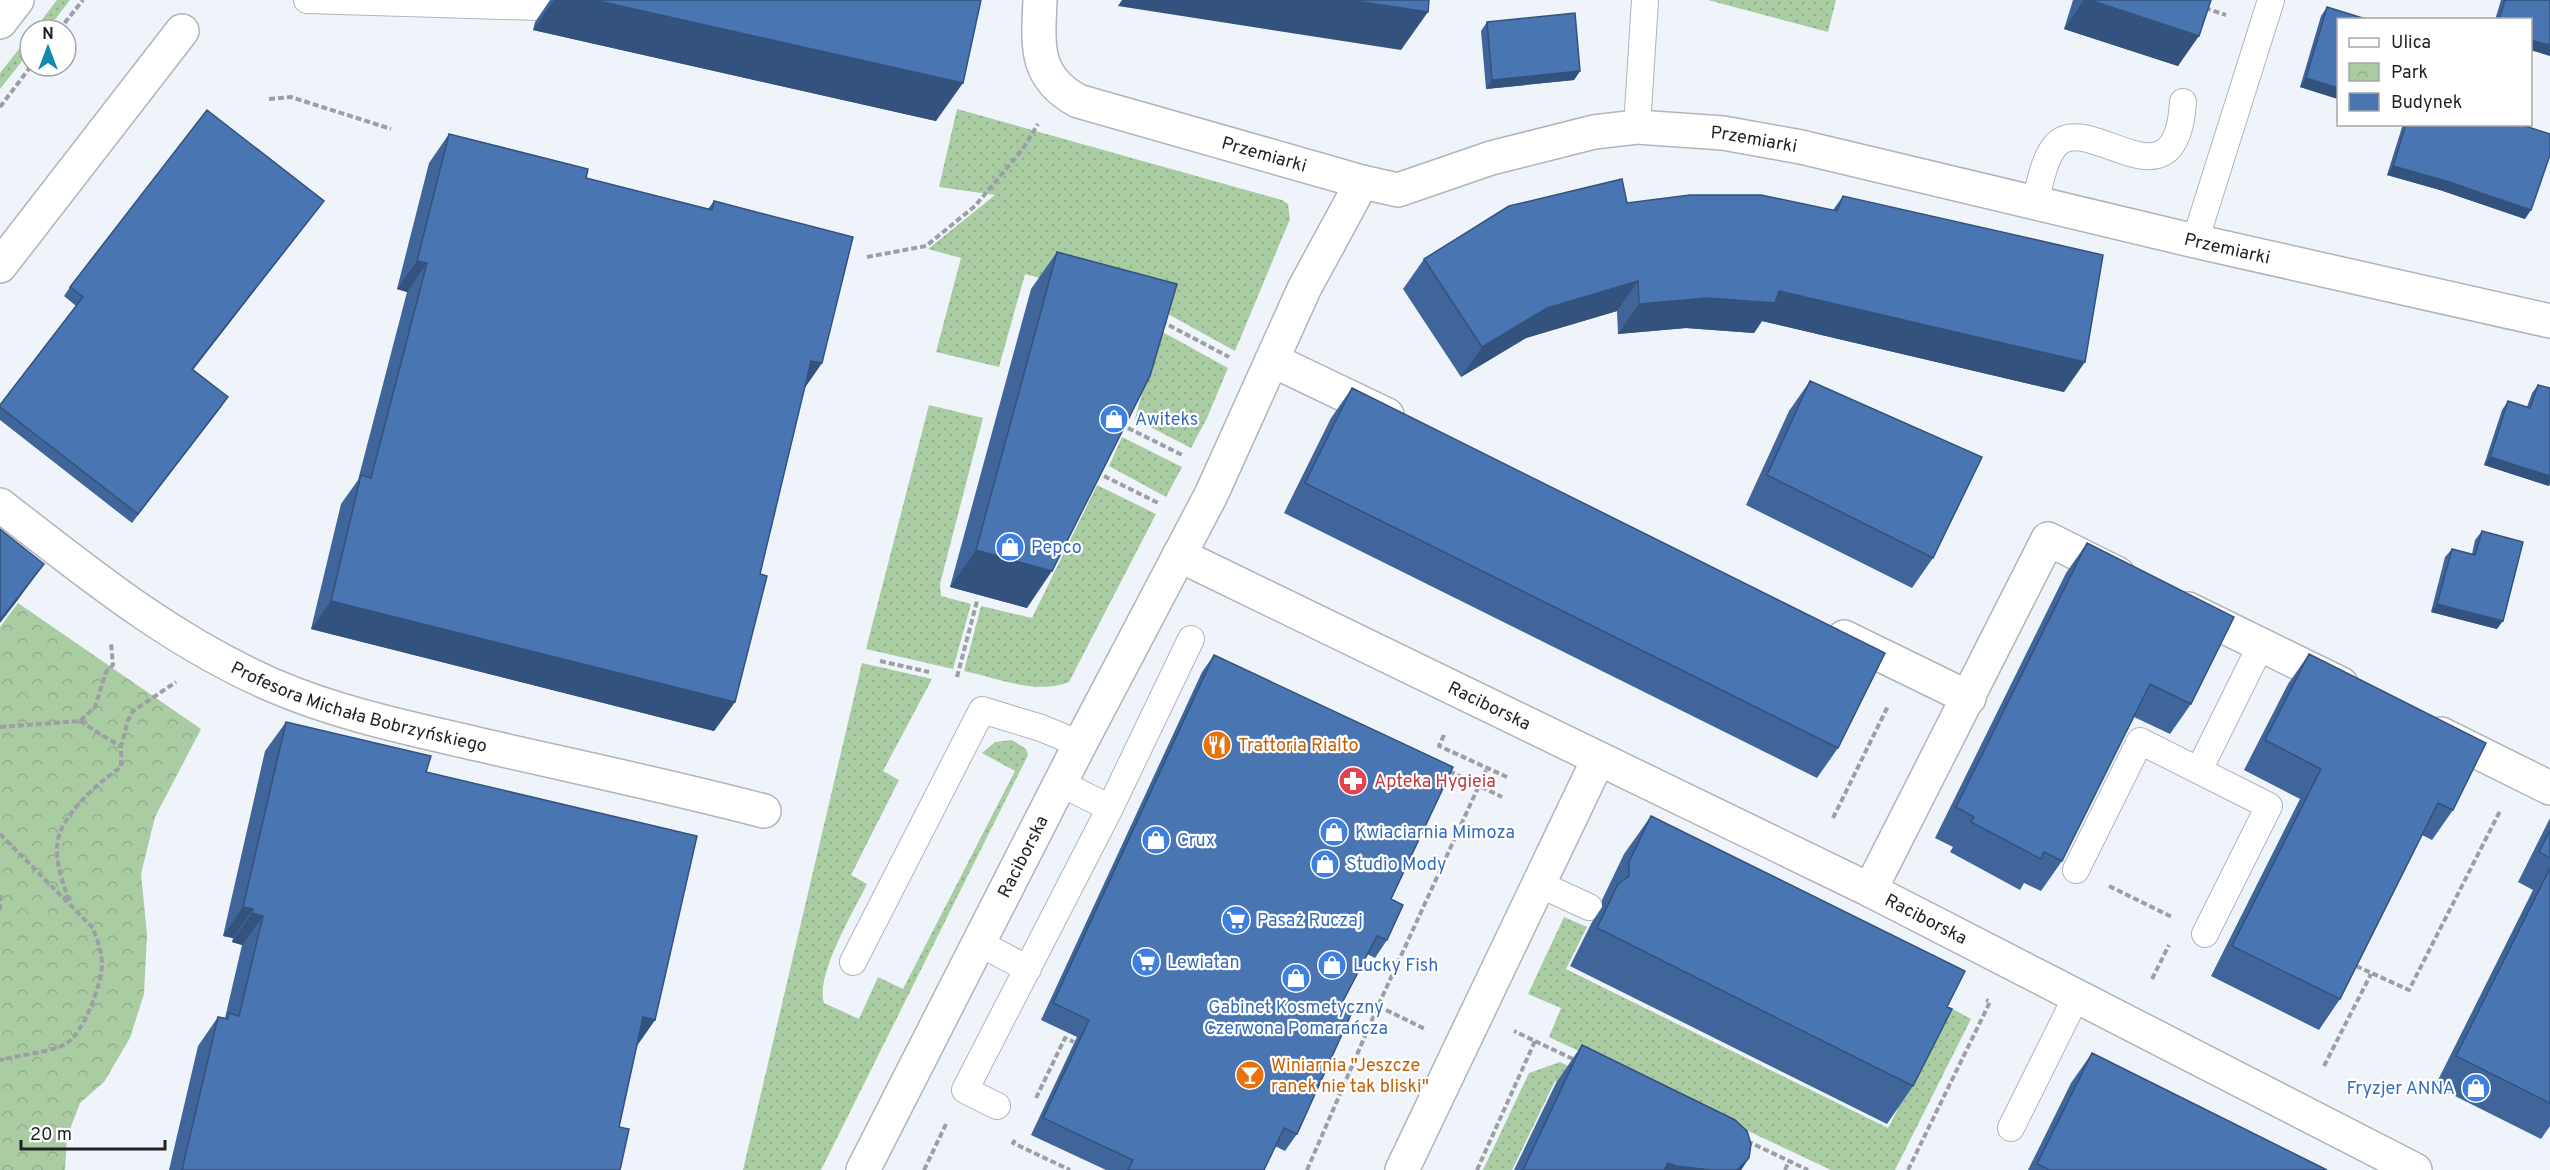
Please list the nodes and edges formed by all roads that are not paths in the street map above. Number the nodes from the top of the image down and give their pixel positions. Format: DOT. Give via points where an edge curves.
graph roads {
  1 [pos="17,0"];
  2 [pos="307,0"];
  3 [pos="1040,0"];
  4 [pos="1645,0"];
  5 [pos="2271,0"];
  6 [pos="539,7"];
  7 [pos="0,22"];
  8 [pos="182,31"];
  9 [pos="2183,102"];
  10 [pos="1637,127"];
  11 [pos="1362,182"];
  12 [pos="2035,202"];
  13 [pos="2195,241"];
  14 [pos="0,266"];
  15 [pos="2550,321"];
  16 [pos="1272,360"];
  17 [pos="1414,429"];
  18 [pos="0,505"];
  19 [pos="1179,555"];
  20 [pos="1822,626"];
  21 [pos="1191,639"];
  22 [pos="2261,645"];
  23 [pos="1969,698"];
  24 [pos="2368,698"];
  25 [pos="2411,719"];
  26 [pos="1080,744"];
  27 [pos="1598,760"];
  28 [pos="2199,770"];
  29 [pos="1060,783"];
  30 [pos="2550,788"];
  31 [pos="1110,808"];
  32 [pos="764,811"];
  33 [pos="2076,870"];
  34 [pos="1539,884"];
  35 [pos="1870,890"];
  36 [pos="1589,907"];
  37 [pos="2205,933"];
  38 [pos="979,943"];
  39 [pos="853,962"];
  40 [pos="1028,969"];
  41 [pos="2076,997"];
  42 [pos="997,1106"];
  43 [pos="2011,1128"];
  44 [pos="863,1170"];
  45 [pos="1402,1170"];
  46 [pos="2415,1170"];
  1 -- 7 [label="street"];
  2 -- 6 [label="lane"];
  3 -- 11 [label="street, Przemiarki" via="1042,65 1062,93 1095,108"];
  4 -- 10 [label="lane"];
  5 -- 13 [label="lane"];
  8 -- 14 [label="street"];
  9 -- 12 [label="lane" via="2171,146 2160,154 2135,155 2086,138 2062,140 2046,161"];
  10 -- 11 [label="street, Przemiarki" via="1542,144 1398,190"];
  10 -- 12 [label="street, Przemiarki" via="1757,138"];
  11 -- 16 [label="street" via="1304,289"];
  12 -- 13 [label="street, Przemiarki"];
  13 -- 15 [label="street, Przemiarki"];
  16 -- 17 [label="street"];
  16 -- 19 [label="street" via="1211,495"];
  18 -- 32 [label="street, Profesora Michała Bobrzyńskiego" via="131,606 181,639 273,686 397,726"];
  19 -- 26 [label="street, Raciborska"];
  19 -- 27 [label="street, Raciborska"];
  20 -- 23 [label="street"];
  21 -- 31 [label="lane"];
  22 -- 23 [label="street" via="2048,539"];
  22 -- 24 [label="street"];
  22 -- 28 [label="lane"];
  23 -- 35 [label="street"];
  25 -- 30 [label="street"];
  26 -- 29 [label="street, Raciborska"];
  26 -- 39 [label="lane" via="982,710"];
  27 -- 34 [label="street"];
  27 -- 35 [label="street, Raciborska"];
  28 -- 33 [label="lane" via="2140,741"];
  28 -- 37 [label="lane" via="2269,806"];
  29 -- 31 [label="lane"];
  29 -- 38 [label="street, Raciborska"];
  31 -- 40 [label="lane"];
  34 -- 36 [label="lane"];
  34 -- 45 [label="street"];
  35 -- 41 [label="street, Raciborska"];
  38 -- 40 [label="lane"];
  38 -- 44 [label="street, Raciborska"];
  40 -- 42 [label="lane" via="965,1090"];
  41 -- 43 [label="lane"];
  41 -- 46 [label="street, Raciborska"];
}
